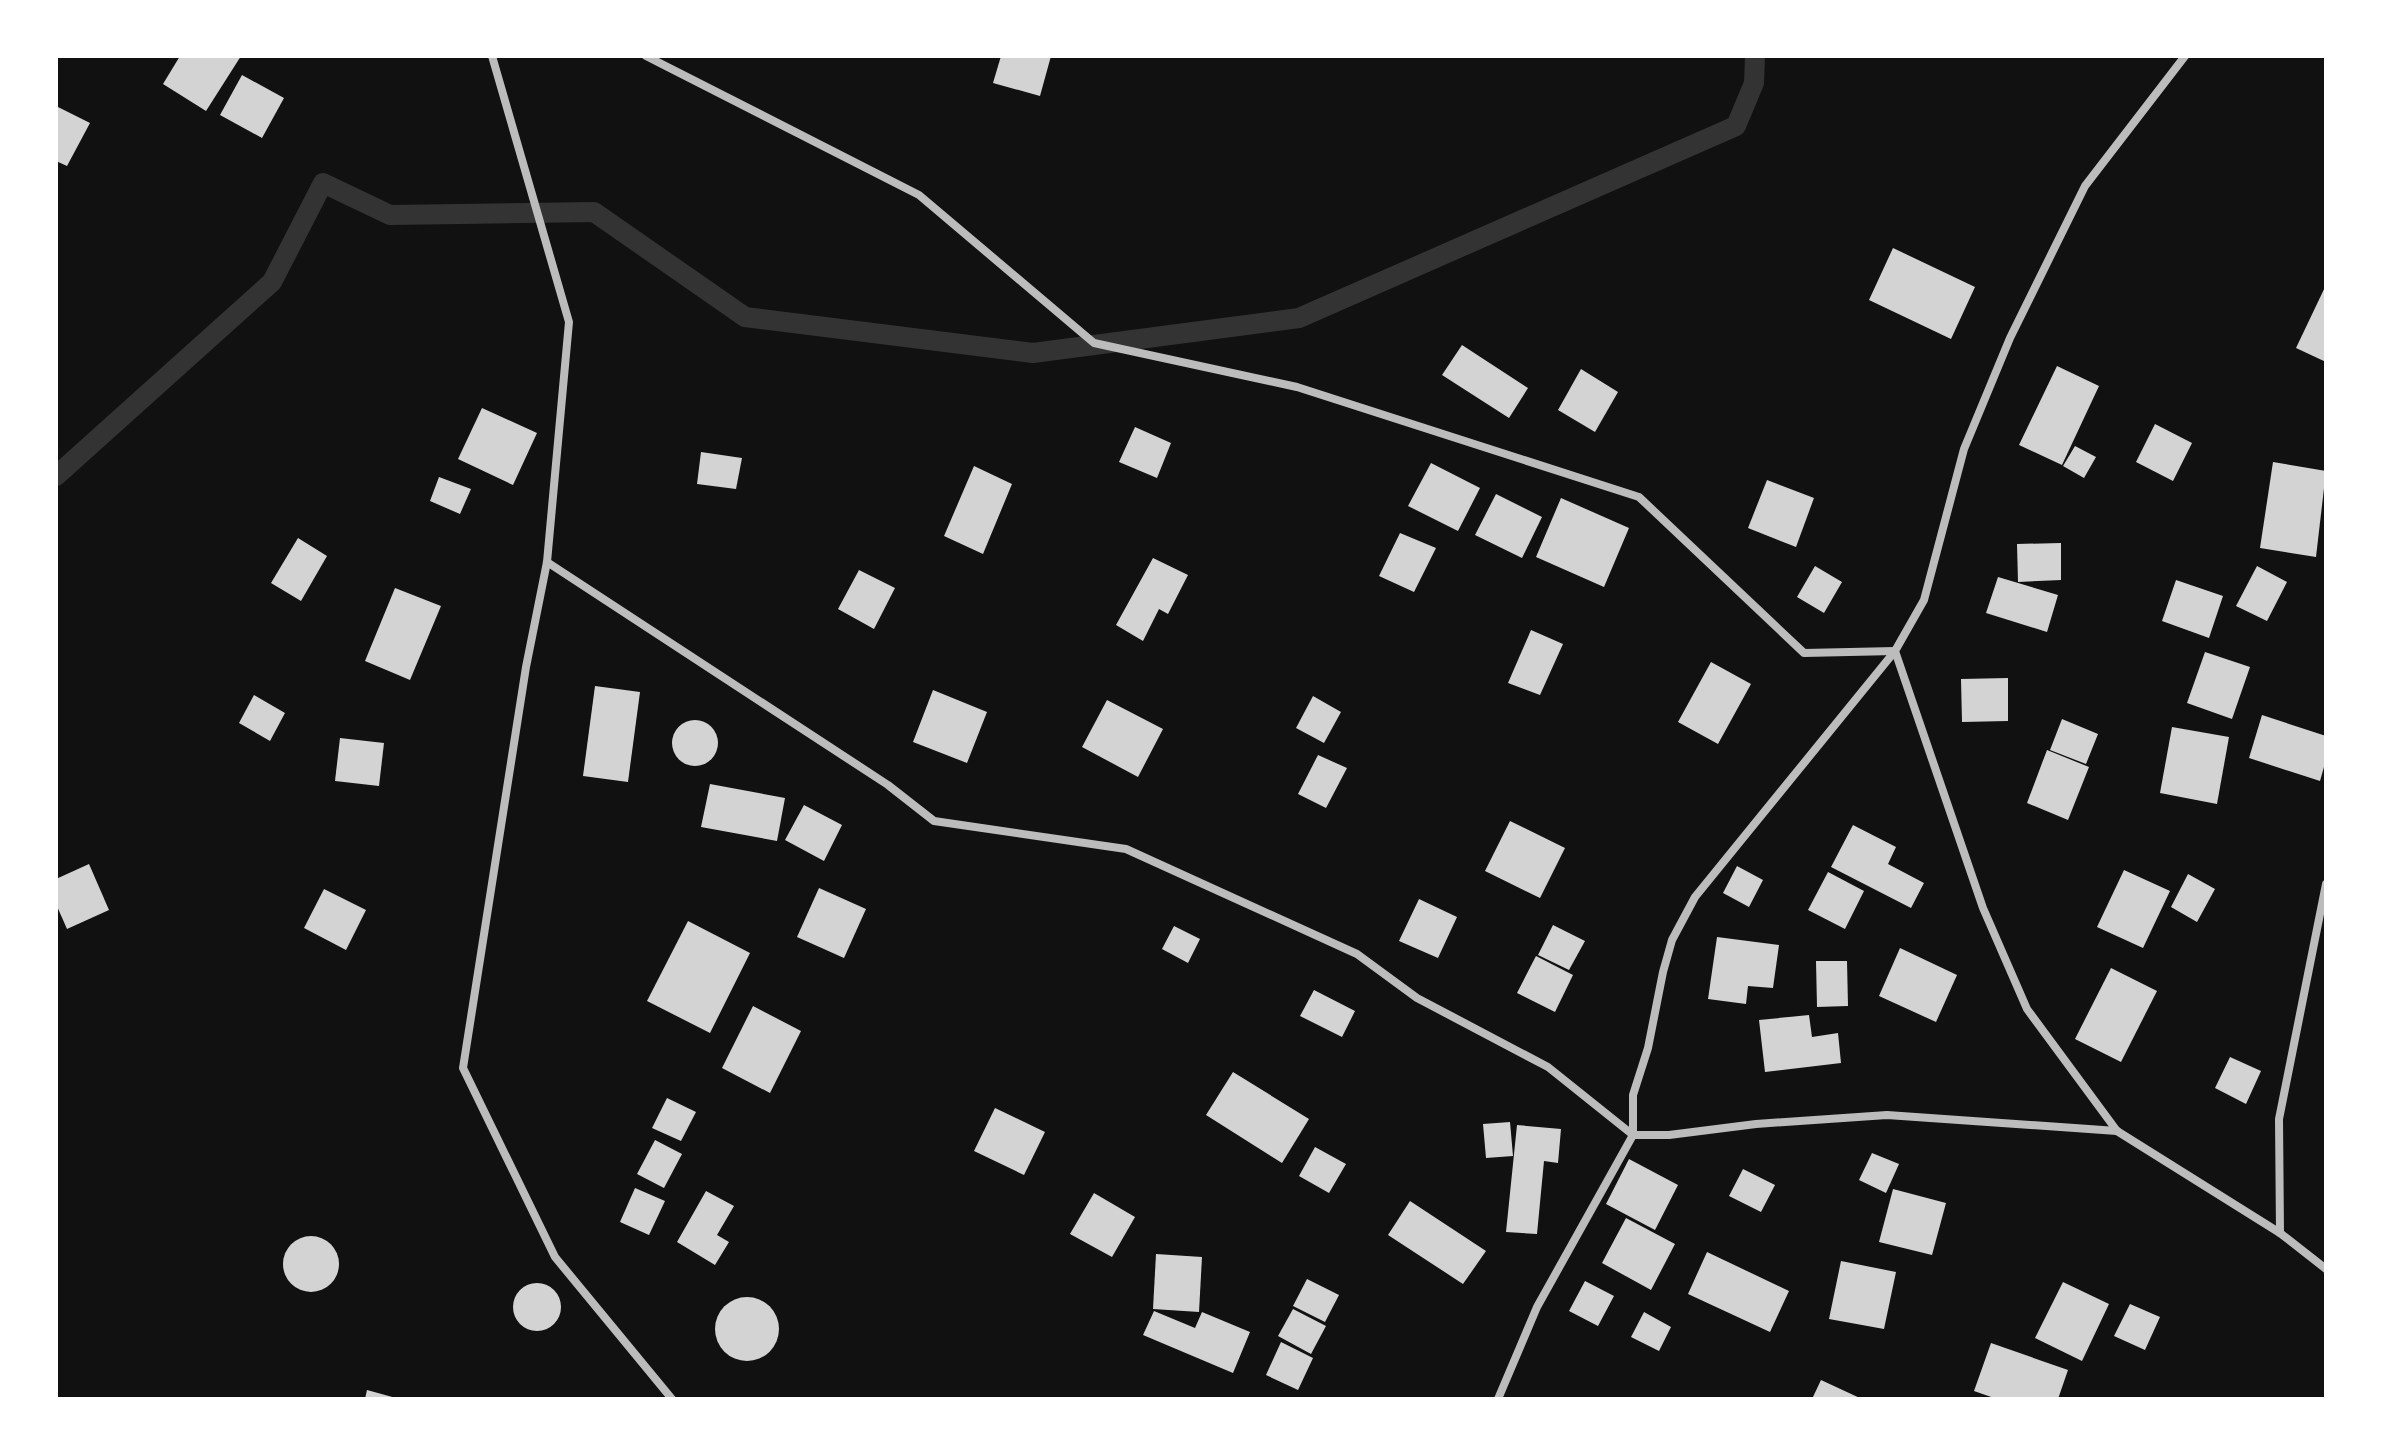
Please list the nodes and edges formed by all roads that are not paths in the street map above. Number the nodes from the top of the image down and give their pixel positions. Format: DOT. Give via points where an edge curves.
graph roads {
  1 [pos="492,56"];
  2 [pos="646,56"];
  3 [pos="2185,56"];
  4 [pos="547,562"];
  5 [pos="1895,651"];
  6 [pos="2326,884"];
  7 [pos="2117,1131"];
  8 [pos="1633,1135"];
  9 [pos="2280,1233"];
  10 [pos="2326,1269"];
  11 [pos="672,1399"];
  12 [pos="1498,1399"];
  1 -- 4 [label="street" via="569,322"];
  2 -- 5 [label="street" via="919,195 1094,343 1297,387 1639,497 1804,653"];
  3 -- 5 [label="street" via="2085,186 2010,338 1964,449 1924,600"];
  4 -- 8 [label="street" via="888,785 934,821 1126,849 1357,954 1417,998 1548,1067"];
  4 -- 11 [label="street" via="463,1068 555,1257"];
  5 -- 7 [label="street" via="1983,908 2027,1009"];
  5 -- 8 [label="street" via="1695,897 1672,940 1663,972 1633,1095"];
  6 -- 9 [label="street" via="2279,1119"];
  7 -- 8 [label="street" via="1887,1115"];
  7 -- 9 [label="street"];
  8 -- 12 [label="street" via="1537,1307"];
  9 -- 10 [label="street"];
}
